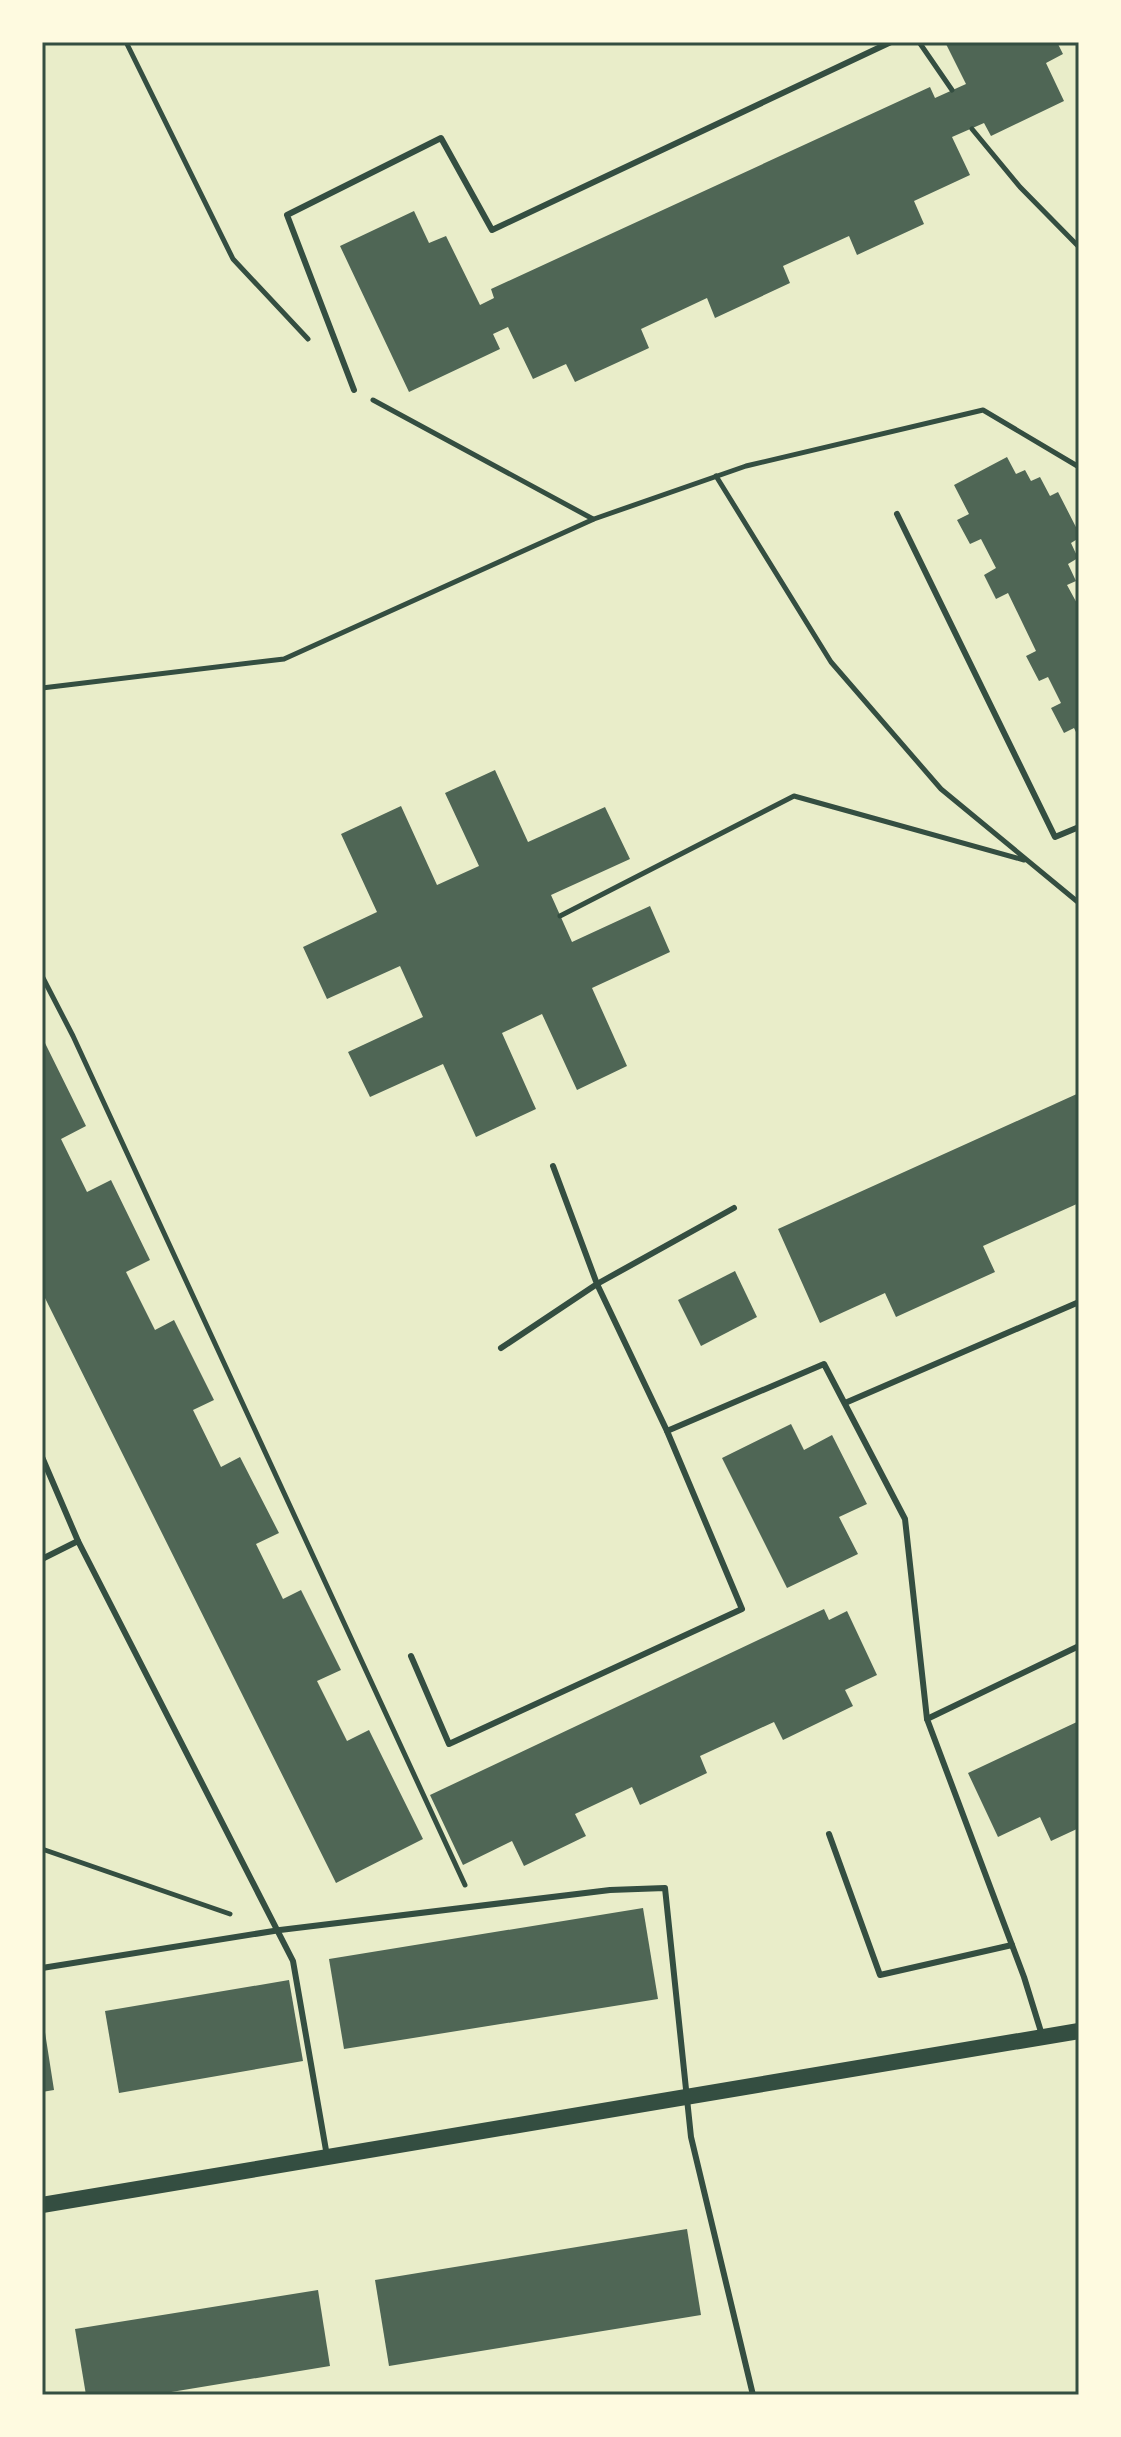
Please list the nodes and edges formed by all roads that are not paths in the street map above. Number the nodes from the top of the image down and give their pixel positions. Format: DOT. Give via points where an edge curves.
graph roads {
  1 [pos="891,42"];
  2 [pos="354,390"];
  3 [pos="897,514"];
  4 [pos="1079,827"];
  5 [pos="553,1166"];
  6 [pos="734,1208"];
  7 [pos="597,1284"];
  8 [pos="1079,1302"];
  9 [pos="501,1348"];
  10 [pos="845,1403"];
  11 [pos="667,1431"];
  12 [pos="42,1457"];
  13 [pos="78,1541"];
  14 [pos="42,1559"];
  15 [pos="1079,1646"];
  16 [pos="411,1656"];
  17 [pos="927,1719"];
  18 [pos="829,1834"];
  19 [pos="280,1930"];
  20 [pos="1012,1945"];
  21 [pos="42,1968"];
  22 [pos="1079,2031"];
  23 [pos="1043,2038"];
  24 [pos="687,2097"];
  25 [pos="327,2156"];
  26 [pos="42,2205"];
  27 [pos="753,2395"];
  1 -- 2 [label="lane" via="492,230 441,138 287,215"];
  3 -- 4 [label="lane" via="1055,837"];
  5 -- 7 [label="lane"];
  6 -- 7 [label="lane"];
  7 -- 9 [label="lane"];
  7 -- 11 [label="lane"];
  8 -- 10 [label="lane"];
  10 -- 11 [label="lane" via="824,1364"];
  10 -- 17 [label="lane" via="905,1519"];
  11 -- 16 [label="lane" via="742,1609 449,1744"];
  12 -- 13 [label="lane"];
  13 -- 14 [label="lane"];
  13 -- 19 [label="lane"];
  15 -- 17 [label="lane"];
  17 -- 20 [label="lane"];
  18 -- 20 [label="lane" via="880,1975"];
  19 -- 21 [label="lane"];
  19 -- 24 [label="lane" via="665,1888"];
  19 -- 25 [label="lane" via="293,1961"];
  20 -- 23 [label="lane"];
  22 -- 23 [label="main road"];
  23 -- 24 [label="main road"];
  24 -- 25 [label="main road"];
  24 -- 27 [label="lane" via="691,2137"];
  25 -- 26 [label="main road"];
}
